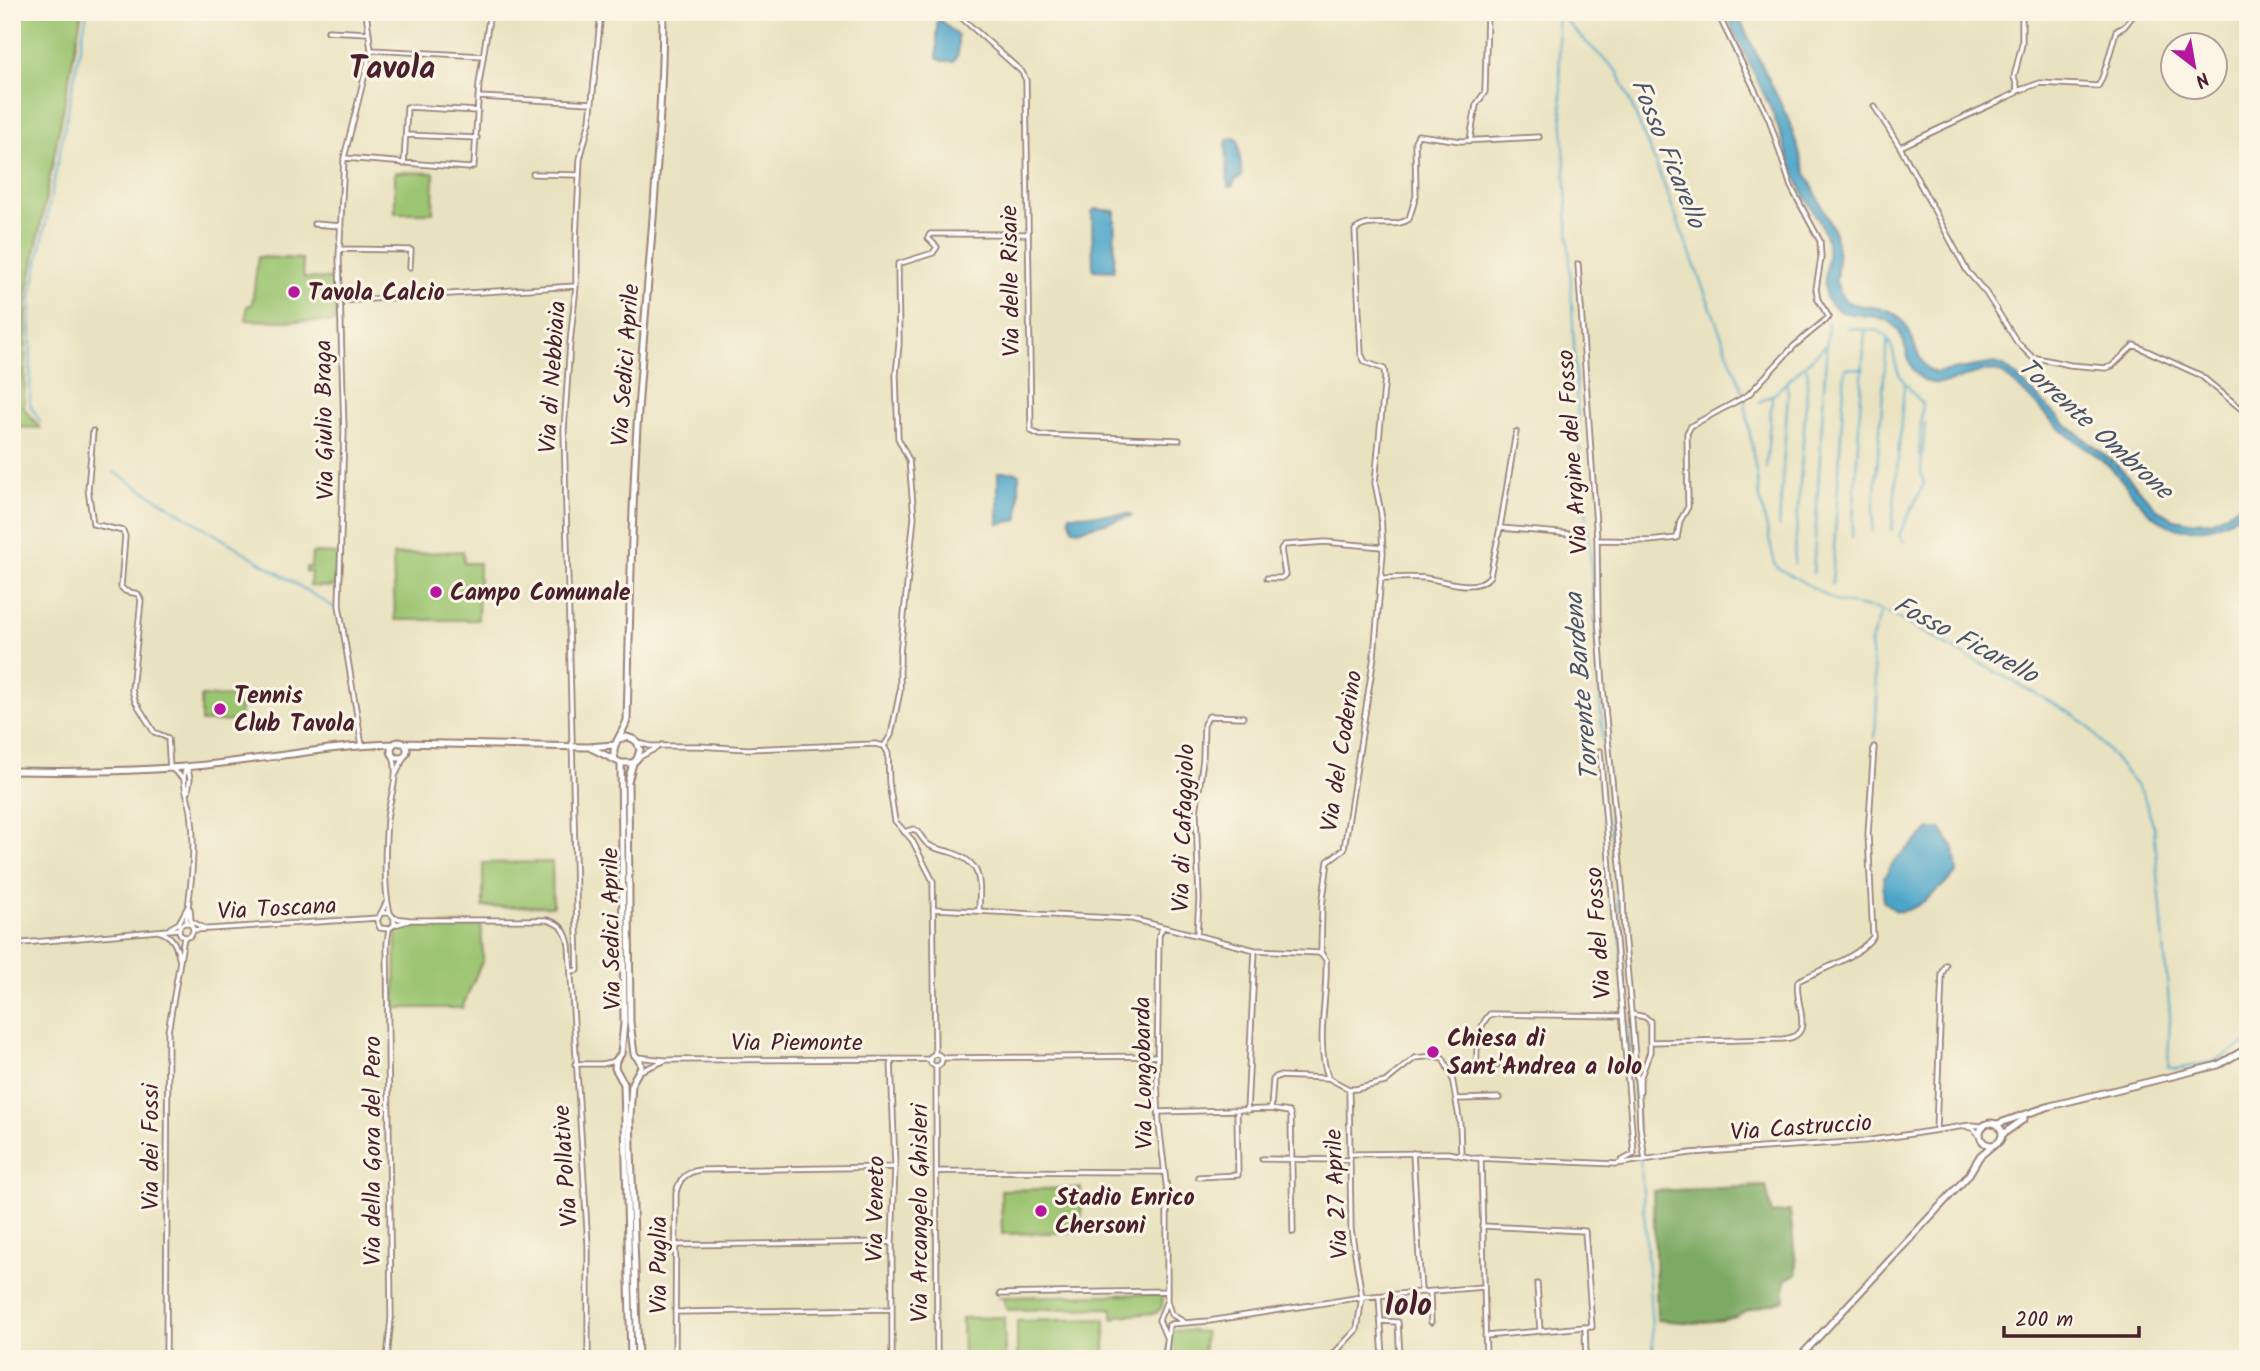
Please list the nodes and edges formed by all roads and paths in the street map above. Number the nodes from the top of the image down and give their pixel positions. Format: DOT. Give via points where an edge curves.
graph roads {
  1 [pos="366,12"];
  2 [pos="490,12"];
  3 [pos="601,12"];
  4 [pos="663,12"];
  5 [pos="955,12"];
  6 [pos="1487,12"];
  7 [pos="1717,12"];
  8 [pos="2022,12"];
  9 [pos="2136,12"];
  10 [pos="328,31"];
  11 [pos="369,33"];
  12 [pos="371,50"];
  13 [pos="483,57"];
  14 [pos="2017,91"];
  15 [pos="478,97"];
  16 [pos="593,103"];
  17 [pos="1874,106"];
  18 [pos="478,111"];
  19 [pos="405,135"];
  20 [pos="1539,137"];
  21 [pos="477,138"];
  22 [pos="1470,140"];
  23 [pos="1900,146"];
  24 [pos="344,158"];
  25 [pos="404,164"];
  26 [pos="533,174"];
  27 [pos="579,175"];
  28 [pos="314,225"];
  29 [pos="341,226"];
  30 [pos="1027,234"];
  31 [pos="340,249"];
  32 [pos="1578,264"];
  33 [pos="410,268"];
  34 [pos="576,286"];
  35 [pos="340,301"];
  36 [pos="93,431"];
  37 [pos="2248,431"];
  38 [pos="1516,432"];
  39 [pos="1179,440"];
  40 [pos="1500,528"];
  41 [pos="1583,535"];
  42 [pos="1597,540"];
  43 [pos="1384,547"];
  44 [pos="1380,578"];
  45 [pos="1267,579"];
  46 [pos="1243,718"];
  47 [pos="627,720"];
  48 [pos="619,739"];
  49 [pos="635,741"];
  50 [pos="422,744"];
  51 [pos="664,744"];
  52 [pos="614,745"];
  53 [pos="362,746"];
  54 [pos="573,746"];
  55 [pos="884,746"];
  56 [pos="588,747"];
  57 [pos="1874,747"];
  58 [pos="394,748"];
  59 [pos="1600,751"];
  60 [pos="405,754"];
  61 [pos="615,759"];
  62 [pos="635,760"];
  63 [pos="621,763"];
  64 [pos="196,766"];
  65 [pos="187,767"];
  66 [pos="171,769"];
  67 [pos="12,771"];
  68 [pos="395,776"];
  69 [pos="190,778"];
  70 [pos="184,780"];
  71 [pos="188,794"];
  72 [pos="904,832"];
  73 [pos="387,900"];
  74 [pos="189,903"];
  75 [pos="935,909"];
  76 [pos="979,910"];
  77 [pos="383,913"];
  78 [pos="390,913"];
  79 [pos="378,918"];
  80 [pos="394,918"];
  81 [pos="363,920"];
  82 [pos="410,920"];
  83 [pos="186,923"];
  84 [pos="394,925"];
  85 [pos="381,927"];
  86 [pos="168,929"];
  87 [pos="179,929"];
  88 [pos="207,929"];
  89 [pos="389,929"];
  90 [pos="1162,929"];
  91 [pos="153,930"];
  92 [pos="193,930"];
  93 [pos="1197,935"];
  94 [pos="184,937"];
  95 [pos="387,943"];
  96 [pos="12,944"];
  97 [pos="1255,950"];
  98 [pos="1321,953"];
  99 [pos="180,964"];
  100 [pos="1946,965"];
  101 [pos="571,971"];
  102 [pos="1631,1014"];
  103 [pos="1622,1016"];
  104 [pos="1651,1042"];
  105 [pos="2248,1048"];
  106 [pos="621,1054"];
  107 [pos="935,1054"];
  108 [pos="636,1055"];
  109 [pos="1157,1056"];
  110 [pos="942,1058"];
  111 [pos="891,1059"];
  112 [pos="930,1059"];
  113 [pos="616,1060"];
  114 [pos="665,1060"];
  115 [pos="575,1064"];
  116 [pos="602,1064"];
  117 [pos="936,1066"];
  118 [pos="1497,1066"];
  119 [pos="615,1068"];
  120 [pos="1476,1069"];
  121 [pos="1451,1073"];
  122 [pos="638,1074"];
  123 [pos="622,1078"];
  124 [pos="1328,1078"];
  125 [pos="1349,1088"];
  126 [pos="1499,1098"];
  127 [pos="1456,1099"];
  128 [pos="1639,1101"];
  129 [pos="1271,1110"];
  130 [pos="1237,1111"];
  131 [pos="1247,1111"];
  132 [pos="1159,1112"];
  133 [pos="2036,1112"];
  134 [pos="1997,1124"];
  135 [pos="1983,1126"];
  136 [pos="1959,1127"];
  137 [pos="1936,1130"];
  138 [pos="2003,1135"];
  139 [pos="1980,1138"];
  140 [pos="1993,1145"];
  141 [pos="1413,1153"];
  142 [pos="1350,1154"];
  143 [pos="1461,1156"];
  144 [pos="1980,1156"];
  145 [pos="1481,1158"];
  146 [pos="1262,1159"];
  147 [pos="1292,1159"];
  148 [pos="1350,1160"];
  149 [pos="1645,1160"];
  150 [pos="1616,1164"];
  151 [pos="895,1167"];
  152 [pos="936,1171"];
  153 [pos="1164,1172"];
  154 [pos="1198,1177"];
  155 [pos="1482,1226"];
  156 [pos="1293,1232"];
  157 [pos="892,1242"];
  158 [pos="677,1245"];
  159 [pos="1537,1284"];
  160 [pos="1483,1287"];
  161 [pos="1167,1291"];
  162 [pos="1421,1292"];
  163 [pos="1430,1292"];
  164 [pos="1000,1294"];
  165 [pos="1379,1296"];
  166 [pos="1362,1297"];
  167 [pos="1167,1301"];
  168 [pos="892,1309"];
  169 [pos="675,1311"];
  170 [pos="1162,1313"];
  171 [pos="1171,1315"];
  172 [pos="1381,1321"];
  173 [pos="1184,1322"];
  174 [pos="1431,1322"];
  175 [pos="1170,1324"];
  176 [pos="1163,1325"];
  177 [pos="1585,1327"];
  178 [pos="1540,1332"];
  179 [pos="1166,1336"];
  180 [pos="1485,1336"];
  181 [pos="1383,1357"];
  182 [pos="637,1358"];
  183 [pos="1400,1358"];
  184 [pos="166,1359"];
  185 [pos="387,1359"];
  186 [pos="588,1359"];
  187 [pos="675,1359"];
  188 [pos="892,1359"];
  189 [pos="937,1359"];
  190 [pos="1165,1359"];
  191 [pos="1329,1359"];
  192 [pos="1486,1359"];
  193 [pos="1586,1359"];
  194 [pos="1798,1359"];
  1 -- 11 [label="street, Via Giulio Braga"];
  2 -- 13 [label="street"];
  3 -- 16 [label="street, Via di Nebbiaia"];
  4 -- 47 [label="main road, Via Sedici Aprile" via="659,155 638,425"];
  5 -- 30 [label="street, Via delle Risaie" via="1026,80"];
  6 -- 22 [label="street" via="1485,92 1476,105"];
  7 -- 42 [label="street" via="1769,119 1791,187 1820,241 1816,289 1829,317 1794,345 1741,400 1691,426 1687,433 1688,507 1676,538"];
  8 -- 14 [label="street" via="2022,44 2014,77"];
  9 -- 14 [label="street" via="2116,31 2098,86 2040,83"];
  10 -- 11 [label="street"];
  11 -- 12 [label="street, Via Giulio Braga"];
  12 -- 13 [label="street"];
  12 -- 24 [label="street, Via Giulio Braga"];
  13 -- 15 [label="street"];
  14 -- 23 [label="street"];
  15 -- 16 [label="street"];
  15 -- 18 [label="street"];
  16 -- 27 [label="street, Via di Nebbiaia"];
  17 -- 23 [label="street"];
  18 -- 19 [label="street" via="407,107"];
  18 -- 21 [label="street"];
  19 -- 21 [label="street"];
  19 -- 25 [label="street"];
  20 -- 22 [label="street"];
  21 -- 25 [label="street" via="474,166 469,169"];
  22 -- 43 [label="street, Via del Coderino" via="1418,135 1416,195 1409,219 1365,224 1354,233 1361,354 1365,362 1384,369 1385,376 1375,483"];
  23 -- 37 [label="street" via="1967,271 2032,357 2106,368 2134,345 2200,375 2245,412"];
  24 -- 25 [label="street"];
  24 -- 29 [label="street, Via Giulio Braga"];
  26 -- 27 [label="street"];
  27 -- 34 [label="street, Via di Nebbiaia"];
  28 -- 29 [label="street"];
  29 -- 31 [label="street, Via Giulio Braga"];
  30 -- 39 [label="street, Via delle Risaie" via="1031,431"];
  30 -- 55 [label="street" via="930,234 928,238 937,247 933,253 898,264 898,438 909,460 914,517 900,691 891,735"];
  31 -- 33 [label="street" via="411,250"];
  31 -- 35 [label="street, Via Giulio Braga"];
  32 -- 42 [label="street, Via Argine del Fosso"];
  34 -- 35 [label="street"];
  34 -- 54 [label="street, Via di Nebbiaia" via="564,460"];
  35 -- 53 [label="street, Via Giulio Braga" via="344,431 340,605"];
  36 -- 66 [label="street" via="88,489 93,524 124,531 121,587 141,600 132,690 154,732 167,738"];
  38 -- 40 [label="street"];
  40 -- 41 [label="street"];
  40 -- 44 [label="street" via="1490,576 1482,583"];
  42 -- 102 [label="street, Via Argine del Fosso" via="1603,687"];
  43 -- 44 [label="street, Via del Coderino"];
  43 -- 45 [label="street" via="1337,542 1284,545 1285,575"];
  44 -- 98 [label="street, Via del Coderino" via="1374,656 1351,813 1344,849 1328,860"];
  46 -- 93 [label="street, Via di Cafaggiolo" via="1212,715 1203,724 1196,813"];
  47 -- 48 [label="main road"];
  47 -- 49 [label="main road, Via Sedici Aprile"];
  48 -- 49 [label="main road"];
  48 -- 52 [label="main road"];
  49 -- 51 [label="street"];
  49 -- 62 [label="main road, Via Sedici Aprile" via="640,750"];
  50 -- 54 [label="main road"];
  50 -- 58 [label="main road"];
  50 -- 60 [label="main road"];
  51 -- 55 [label="street" via="748,749"];
  51 -- 62 [label="street"];
  52 -- 56 [label="main road"];
  52 -- 61 [label="main road"];
  53 -- 58 [label="main road"];
  53 -- 64 [label="main road"];
  54 -- 56 [label="main road"];
  54 -- 101 [label="street, Via Pollative" via="578,970"];
  55 -- 72 [label="street" via="893,815"];
  56 -- 61 [label="main road"];
  57 -- 104 [label="street" via="1868,834 1873,937 1847,960 1798,981 1802,1024 1796,1037"];
  58 -- 60 [label="main road" via="398,758"];
  58 -- 60 [label="main road" via="406,747"];
  58 -- 68 [label="street"];
  59 -- 103 [label="street, Via del Fosso"];
  60 -- 68 [label="street"];
  61 -- 63 [label="main road"];
  62 -- 63 [label="main road"];
  62 -- 108 [label="main road, Via Sedici Aprile" via="628,782 627,848 630,1022"];
  63 -- 106 [label="main road, Via Sedici Aprile"];
  64 -- 65 [label="main road"];
  64 -- 69 [label="street"];
  65 -- 66 [label="main road"];
  65 -- 69 [label="street"];
  65 -- 70 [label="street"];
  66 -- 67 [label="main road"];
  66 -- 70 [label="street"];
  68 -- 73 [label="street" via="387,822"];
  69 -- 71 [label="street"];
  70 -- 71 [label="street"];
  71 -- 74 [label="street"];
  72 -- 75 [label="street" via="930,873"];
  72 -- 76 [label="street" via="914,829 928,845 971,862 980,880"];
  73 -- 77 [label="street"];
  73 -- 78 [label="street"];
  74 -- 83 [label="street"];
  74 -- 86 [label="street" via="179,923"];
  74 -- 88 [label="street" via="191,921"];
  75 -- 76 [label="street"];
  75 -- 107 [label="street"];
  76 -- 90 [label="street" via="1132,919"];
  77 -- 78 [label="street"];
  77 -- 79 [label="street"];
  78 -- 80 [label="street"];
  79 -- 81 [label="street, Via Toscana"];
  79 -- 85 [label="street"];
  80 -- 82 [label="street"];
  80 -- 84 [label="street"];
  81 -- 85 [label="street, Via Toscana"];
  81 -- 88 [label="street, Via Toscana"];
  82 -- 84 [label="street"];
  82 -- 101 [label="street, Via Pollative" via="547,920 562,926"];
  83 -- 87 [label="street"];
  83 -- 92 [label="street"];
  84 -- 89 [label="street"];
  85 -- 89 [label="street"];
  85 -- 95 [label="street, Via della Gora del Pero"];
  86 -- 87 [label="street"];
  86 -- 91 [label="street"];
  87 -- 94 [label="street"];
  88 -- 92 [label="street, Via Toscana"];
  89 -- 95 [label="street, Via della Gora del Pero"];
  90 -- 93 [label="street"];
  90 -- 109 [label="street, Via Longobarda"];
  91 -- 96 [label="street"];
  91 -- 99 [label="street" via="175,943"];
  92 -- 94 [label="street"];
  93 -- 97 [label="street"];
  94 -- 99 [label="street, Via dei Fossi"];
  95 -- 185 [label="street, Via della Gora del Pero" via="391,1318"];
  97 -- 98 [label="street"];
  97 -- 131 [label="street"];
  98 -- 124 [label="street" via="1327,964 1323,1032"];
  99 -- 184 [label="street, Via dei Fossi" via="168,1032"];
  100 -- 137 [label="street"];
  101 -- 115 [label="street, Via Pollative"];
  102 -- 104 [label="street" via="1648,1019"];
  102 -- 128 [label="street, Via Argine del Fosso"];
  103 -- 120 [label="street" via="1490,1014 1478,1042"];
  103 -- 150 [label="street, Via del Fosso" via="1634,1154"];
  104 -- 128 [label="street"];
  105 -- 133 [label="main road" via="2218,1065"];
  106 -- 108 [label="main road"];
  106 -- 113 [label="main road"];
  107 -- 110 [label="street"];
  107 -- 112 [label="street"];
  108 -- 114 [label="street, Via Piemonte"];
  108 -- 122 [label="main road, Via Sedici Aprile" via="641,1063"];
  109 -- 110 [label="street"];
  109 -- 132 [label="street, Via Longobarda"];
  110 -- 117 [label="street"];
  111 -- 112 [label="street, Via Piemonte"];
  111 -- 114 [label="street, Via Piemonte"];
  111 -- 151 [label="street, Via Veneto"];
  112 -- 117 [label="street"];
  113 -- 116 [label="street"];
  113 -- 119 [label="main road"];
  114 -- 122 [label="street, Via Piemonte"];
  115 -- 116 [label="street"];
  115 -- 186 [label="street, Via Pollative" via="588,1245"];
  116 -- 119 [label="street"];
  117 -- 152 [label="street, Via Arcangelo Ghisleri"];
  118 -- 120 [label="street"];
  119 -- 123 [label="main road"];
  120 -- 121 [label="street"];
  121 -- 125 [label="street" via="1443,1059 1418,1057 1385,1082"];
  121 -- 127 [label="street"];
  122 -- 123 [label="main road"];
  122 -- 182 [label="main road, Via Sedici Aprile" via="632,1083 630,1117"];
  123 -- 182 [label="main road, Via Sedici Aprile"];
  124 -- 125 [label="street"];
  124 -- 129 [label="street" via="1275,1077"];
  125 -- 142 [label="street, Via 27 Aprile"];
  126 -- 127 [label="street"];
  127 -- 143 [label="street"];
  128 -- 149 [label="street, Via Argine del Fosso"];
  129 -- 131 [label="street"];
  129 -- 147 [label="street" via="1291,1114"];
  130 -- 131 [label="street"];
  130 -- 132 [label="street"];
  130 -- 154 [label="street" via="1238,1175"];
  132 -- 153 [label="street, Via Longobarda"];
  133 -- 134 [label="main road"];
  133 -- 138 [label="main road"];
  134 -- 135 [label="main road"];
  134 -- 138 [label="main road"];
  135 -- 136 [label="street, Via Castruccio"];
  135 -- 139 [label="main road"];
  136 -- 137 [label="street, Via Castruccio"];
  136 -- 139 [label="street" via="1974,1129"];
  137 -- 149 [label="street, Via Castruccio" via="1865,1141"];
  138 -- 140 [label="main road"];
  139 -- 140 [label="main road"];
  139 -- 144 [label="main road"];
  140 -- 144 [label="main road"];
  141 -- 142 [label="street, Via Castruccio"];
  141 -- 143 [label="street, Via Castruccio"];
  141 -- 162 [label="street"];
  142 -- 148 [label="street, Via 27 Aprile"];
  143 -- 145 [label="street, Via Castruccio"];
  144 -- 194 [label="main road" via="1968,1176"];
  145 -- 150 [label="street, Via Castruccio"];
  145 -- 155 [label="street"];
  146 -- 147 [label="street"];
  147 -- 148 [label="street"];
  147 -- 156 [label="street"];
  148 -- 166 [label="street, Via 27 Aprile" via="1351,1229"];
  149 -- 150 [label="street, Via Castruccio"];
  151 -- 157 [label="street, Via Veneto"];
  151 -- 158 [label="street, Via Puglia" via="700,1170 686,1174 676,1193"];
  152 -- 153 [label="street"];
  152 -- 189 [label="street, Via Arcangelo Ghisleri"];
  153 -- 161 [label="street, Via Longobarda"];
  155 -- 160 [label="street"];
  155 -- 177 [label="street" via="1586,1231 1592,1327"];
  157 -- 158 [label="street"];
  157 -- 168 [label="street, Via Veneto"];
  158 -- 169 [label="street, Via Puglia"];
  159 -- 178 [label="street"];
  160 -- 163 [label="street"];
  160 -- 180 [label="street"];
  161 -- 164 [label="street"];
  161 -- 167 [label="street, Via Longobarda"];
  162 -- 163 [label="street"];
  162 -- 165 [label="street"];
  163 -- 174 [label="street"];
  165 -- 166 [label="street"];
  165 -- 172 [label="street"];
  166 -- 173 [label="street"];
  166 -- 191 [label="street" via="1357,1329"];
  167 -- 170 [label="street, Via Longobarda"];
  167 -- 171 [label="street, Via Longobarda"];
  168 -- 169 [label="street"];
  168 -- 188 [label="street, Via Veneto"];
  169 -- 187 [label="street, Via Puglia"];
  170 -- 171 [label="street"];
  170 -- 176 [label="street, Via Longobarda" via="1159,1320"];
  171 -- 173 [label="street"];
  171 -- 175 [label="street, Via Longobarda"];
  172 -- 181 [label="street"];
  172 -- 183 [label="street" via="1398,1322"];
  173 -- 175 [label="street"];
  175 -- 176 [label="street"];
  175 -- 179 [label="street, Via Longobarda"];
  176 -- 179 [label="street, Via Longobarda"];
  177 -- 178 [label="street"];
  177 -- 193 [label="street"];
  178 -- 180 [label="street"];
  179 -- 190 [label="street"];
  180 -- 192 [label="street"];
  181 -- 183 [label="street"];
}
